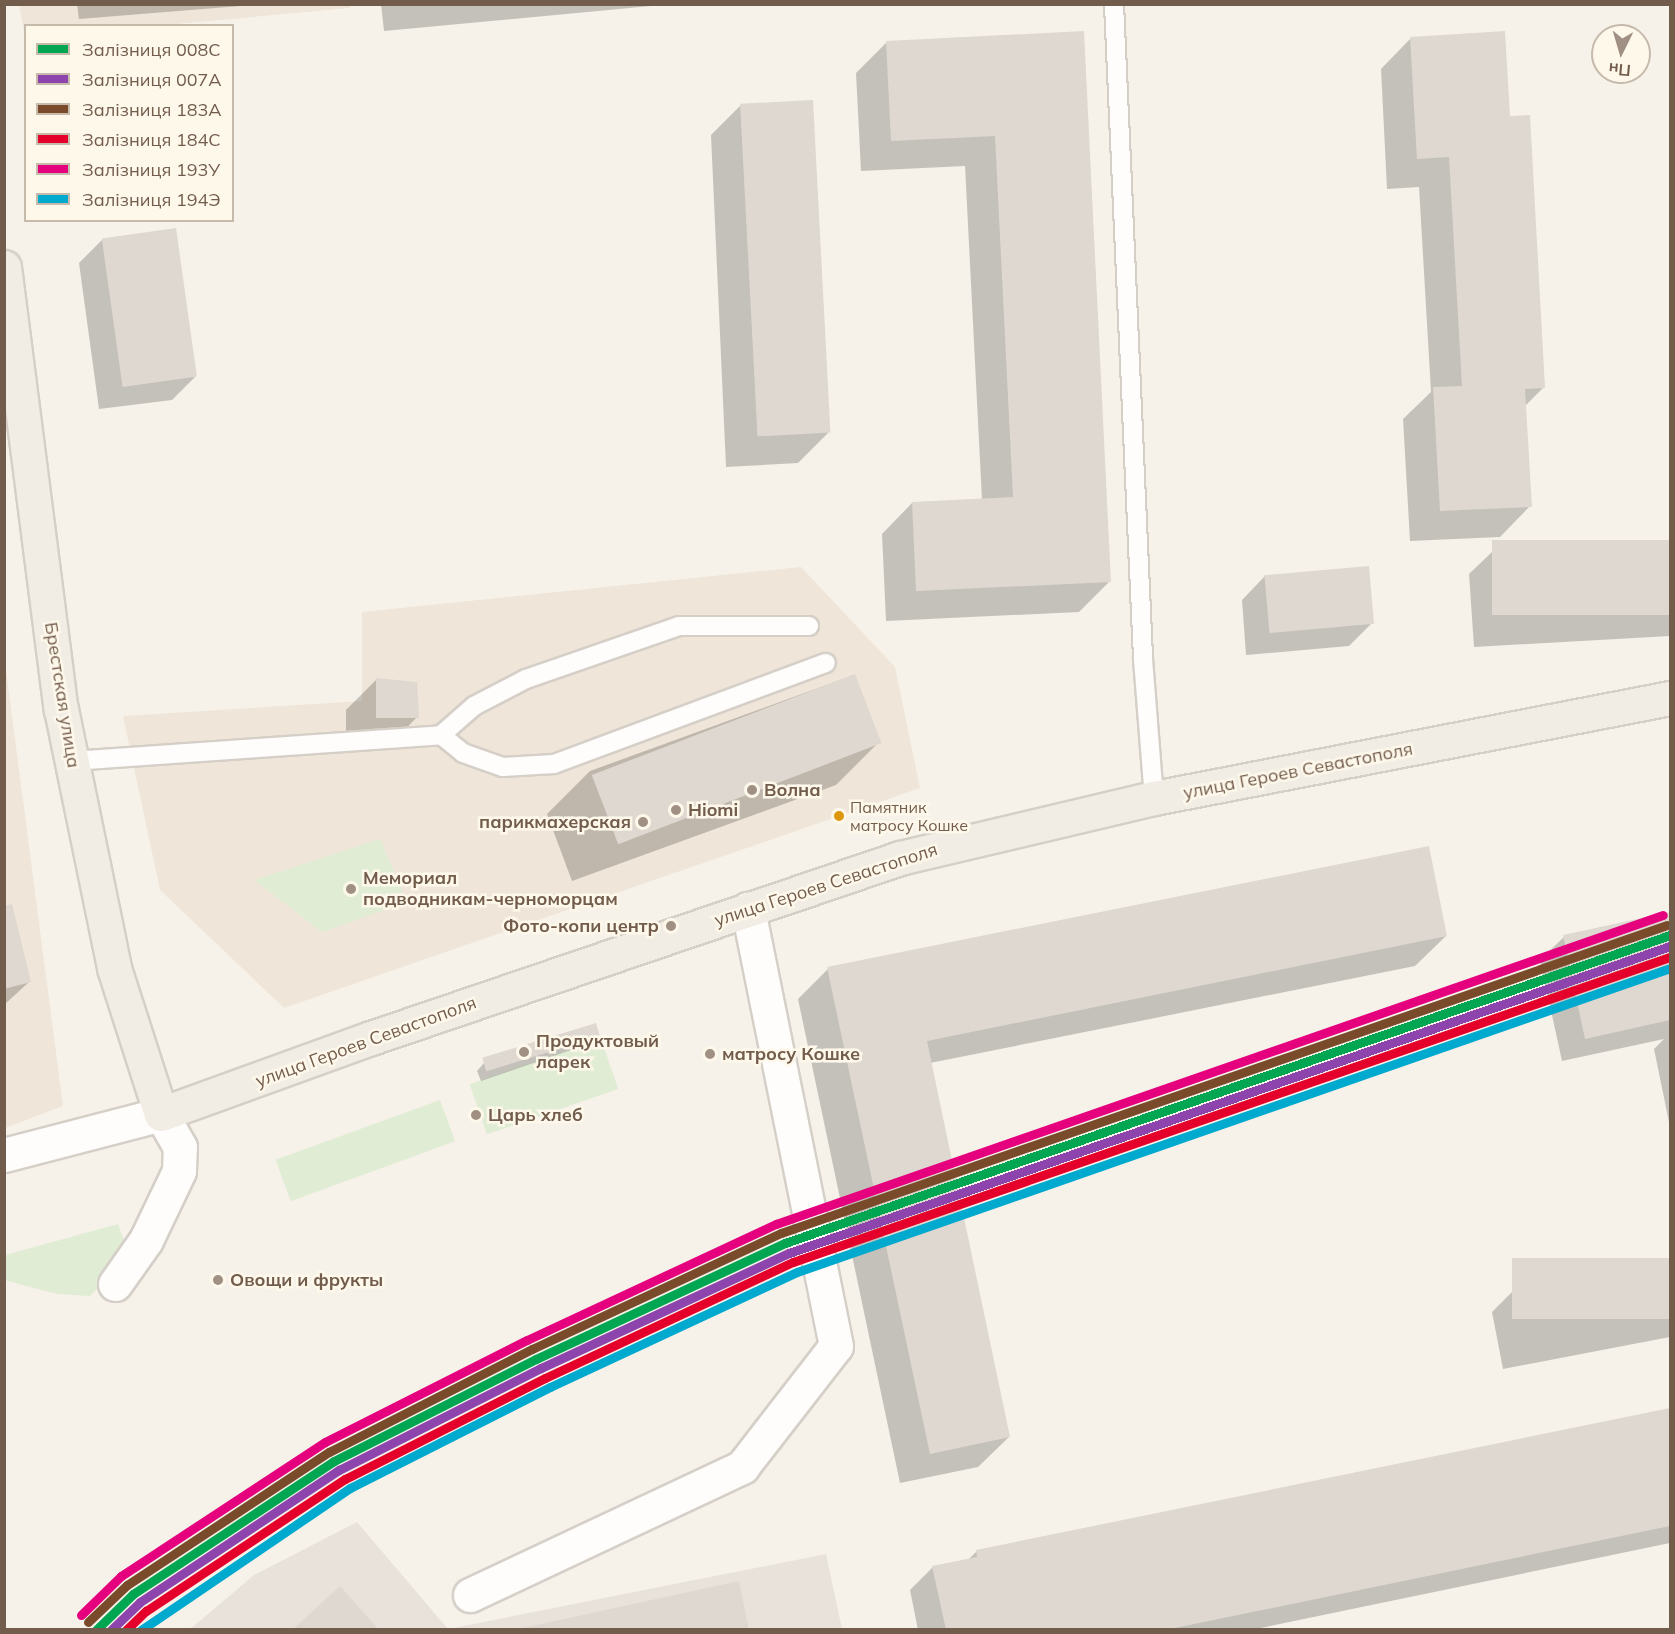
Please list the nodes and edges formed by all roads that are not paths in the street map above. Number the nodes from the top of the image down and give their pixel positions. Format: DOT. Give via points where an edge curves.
graph roads {
  1 [pos="1114,4"];
  2 [pos="4,267"];
  3 [pos="809,626"];
  4 [pos="826,663"];
  5 [pos="1671,698"];
  6 [pos="441,735"];
  7 [pos="72,761"];
  8 [pos="1154,798"];
  9 [pos="748,909"];
  10 [pos="161,1114"];
  11 [pos="4,1155"];
  12 [pos="115,1284"];
  13 [pos="470,1595"];
  1 -- 8 [label="lane" via="1143,659"];
  2 -- 7 [label="main road, Брестская улица" via="61,709"];
  3 -- 6 [label="lane" via="679,626 526,679 474,706"];
  4 -- 6 [label="lane" via="554,764 503,767 463,753"];
  5 -- 8 [label="main road, улица Героев Севастополя"];
  6 -- 7 [label="lane"];
  7 -- 10 [label="main road, Брестская улица" via="114,968"];
  8 -- 9 [label="main road, улица Героев Севастополя" via="900,858"];
  9 -- 10 [label="main road, улица Героев Севастополя"];
  9 -- 13 [label="street" via="836,1346 742,1467"];
  10 -- 11 [label="street, улица Героев Севастополя"];
  10 -- 12 [label="street" via="180,1147 179,1171 146,1240"];
}
